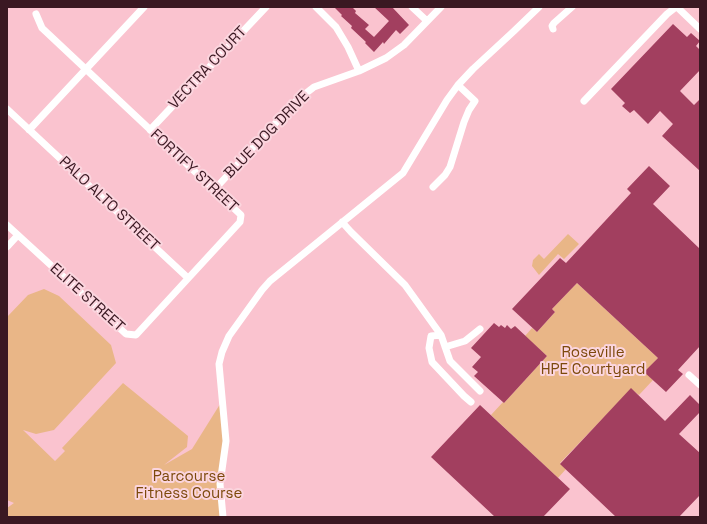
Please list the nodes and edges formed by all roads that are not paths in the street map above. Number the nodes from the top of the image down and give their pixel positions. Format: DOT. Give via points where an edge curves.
graph roads {
  1 [pos="144,7"];
  2 [pos="266,7"];
  3 [pos="316,7"];
  4 [pos="412,7"];
  5 [pos="441,7"];
  6 [pos="539,7"];
  7 [pos="572,7"];
  8 [pos="677,7"];
  9 [pos="36,14"];
  10 [pos="427,21"];
  11 [pos="553,29"];
  12 [pos="700,29"];
  13 [pos="86,70"];
  14 [pos="359,71"];
  15 [pos="458,85"];
  16 [pos="584,101"];
  17 [pos="7,109"];
  18 [pos="29,130"];
  19 [pos="150,130"];
  20 [pos="433,187"];
  21 [pos="214,190"];
  22 [pos="342,222"];
  23 [pos="7,225"];
  24 [pos="18,235"];
  25 [pos="7,247"];
  26 [pos="188,278"];
  27 [pos="480,329"];
  28 [pos="441,336"];
  29 [pos="445,347"];
  30 [pos="688,374"];
  31 [pos="700,385"];
  32 [pos="480,391"];
  33 [pos="471,402"];
  34 [pos="223,517"];
  1 -- 13 [label="street"];
  2 -- 19 [label="street, VECTRA COURT"];
  3 -- 14 [label="street" via="336,27"];
  4 -- 10 [label="street"];
  5 -- 10 [label="street, BLUE DOG DRIVE"];
  6 -- 15 [label="street"];
  7 -- 11 [label="street" via="554,23"];
  8 -- 12 [label="street"];
  8 -- 16 [label="street" via="667,14"];
  9 -- 13 [label="street, FORTIFY STREET" via="42,28"];
  10 -- 14 [label="street, BLUE DOG DRIVE" via="404,45 386,58"];
  13 -- 18 [label="street"];
  13 -- 19 [label="street, FORTIFY STREET"];
  14 -- 21 [label="street, BLUE DOG DRIVE" via="314,87 296,101"];
  15 -- 20 [label="street" via="475,101 464,122 450,167"];
  15 -- 22 [label="street" via="403,173"];
  17 -- 18 [label="street, PALO ALTO STREET"];
  18 -- 26 [label="street, PALO ALTO STREET"];
  19 -- 21 [label="street, FORTIFY STREET"];
  21 -- 26 [label="street, FORTIFY STREET" via="241,215 240,222"];
  22 -- 28 [label="street" via="405,285"];
  22 -- 34 [label="street" via="270,281 229,336 222,352 219,364 226,441 220,484"];
  23 -- 24 [label="street"];
  24 -- 25 [label="street"];
  24 -- 26 [label="street, ELITE STREET" via="126,334 136,335"];
  27 -- 29 [label="street" via="465,341"];
  28 -- 29 [label="street"];
  28 -- 33 [label="street" via="432,336 429,348 432,362"];
  29 -- 32 [label="street" via="450,361"];
  30 -- 31 [label="street"];
}
